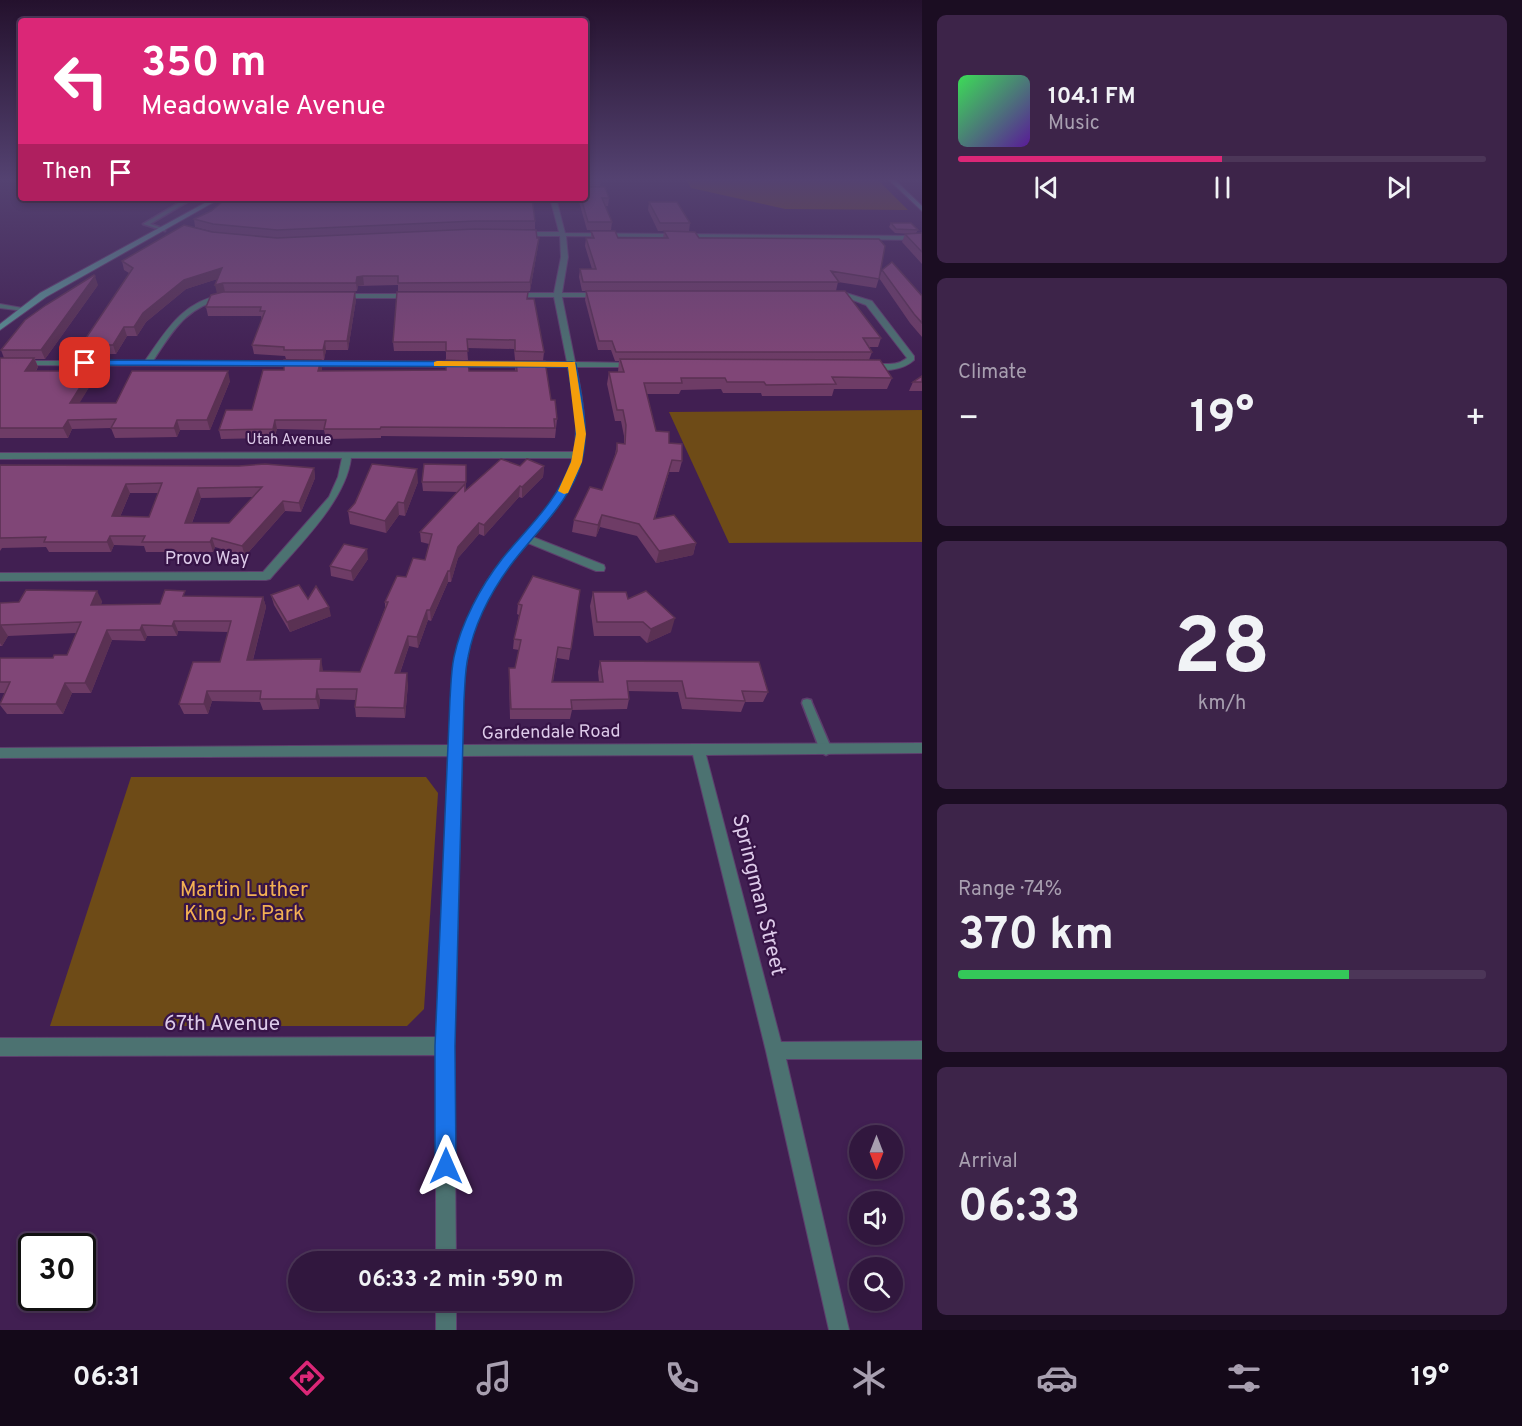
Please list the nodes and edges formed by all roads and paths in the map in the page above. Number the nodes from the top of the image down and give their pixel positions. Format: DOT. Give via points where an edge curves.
graph roads {
  1 [pos="141,242"];
  2 [pos="563,242"];
  3 [pos="498,295"];
  4 [pos="558,295"];
  5 [pos="606,295"];
  6 [pos="822,295"];
  7 [pos="236,296"];
  8 [pos="332,296"];
  9 [pos="427,296"];
  10 [pos="0,306"];
  11 [pos="24,309"];
  12 [pos="0,328"];
  13 [pos="0,363"];
  14 [pos="148,363"];
  15 [pos="572,364"];
  16 [pos="644,365"];
  17 [pos="860,367"];
  18 [pos="347,454"];
  19 [pos="578,455"];
  20 [pos="0,456"];
  21 [pos="526,538"];
  22 [pos="600,568"];
  23 [pos="0,577"];
  24 [pos="807,703"];
  25 [pos="922,748"];
  26 [pos="698,750"];
  27 [pos="826,750"];
  28 [pos="455,752"];
  29 [pos="0,753"];
  30 [pos="445,1046"];
  31 [pos="0,1047"];
  32 [pos="922,1050"];
  33 [pos="774,1051"];
  34 [pos="446,1251"];
  35 [pos="446,1311"];
  36 [pos="446,1330"];
  37 [pos="839,1330"];
  1 -- 11 [label="street"];
  2 -- 4 [label="street"];
  3 -- 4 [label="street"];
  4 -- 5 [label="street"];
  4 -- 15 [label="street"];
  6 -- 17 [label="street" via="846,295 869,303 911,358 897,367"];
  7 -- 14 [label="street" via="213,297 196,304 168,331"];
  8 -- 9 [label="street"];
  10 -- 11 [label="street"];
  11 -- 12 [label="street"];
  13 -- 14 [label="street"];
  14 -- 15 [label="street"];
  15 -- 16 [label="street"];
  15 -- 19 [label="street" via="580,415"];
  18 -- 19 [label="street, Utah Avenue"];
  18 -- 20 [label="street, Utah Avenue"];
  18 -- 23 [label="street, Provo Way" via="343,478 333,498 266,576"];
  19 -- 21 [label="street" via="558,501"];
  21 -- 22 [label="street"];
  21 -- 28 [label="street" via="486,593 464,648"];
  24 -- 27 [label="lane"];
  25 -- 27 [label="street, Gardendale Road"];
  26 -- 27 [label="street, Gardendale Road"];
  26 -- 28 [label="street, Gardendale Road"];
  26 -- 33 [label="street, Springman Street"];
  28 -- 29 [label="street, Gardendale Road"];
  28 -- 30 [label="street"];
  30 -- 31 [label="street, 67th Avenue"];
  30 -- 34 [label="street"];
  32 -- 33 [label="street"];
  33 -- 37 [label="street, Springman Street"];
  35 -- 36 [label="street"];
}
